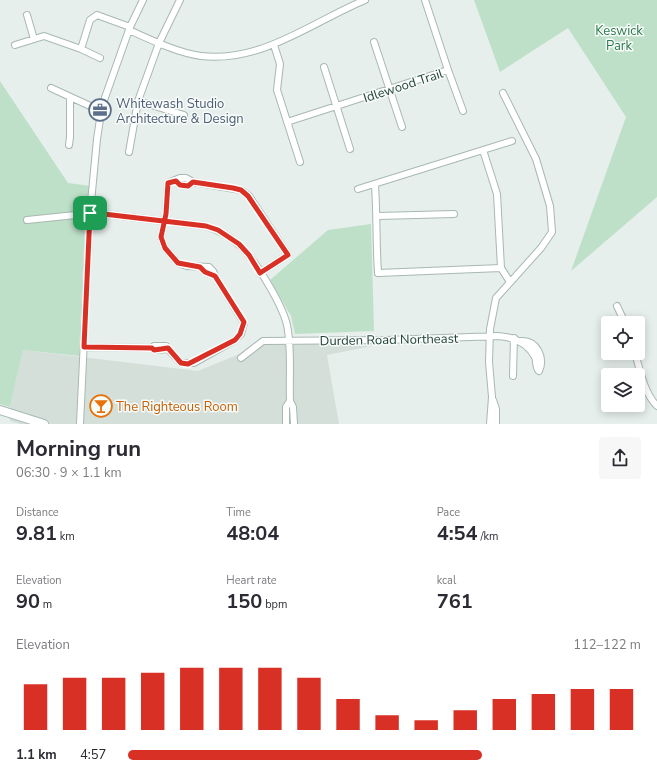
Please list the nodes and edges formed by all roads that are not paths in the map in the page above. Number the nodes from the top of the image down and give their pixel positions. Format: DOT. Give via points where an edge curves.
graph roads {
  1 [pos="143,0"];
  2 [pos="180,0"];
  3 [pos="365,0"];
  4 [pos="425,0"];
  5 [pos="27,15"];
  6 [pos="130,29"];
  7 [pos="34,39"];
  8 [pos="374,42"];
  9 [pos="159,43"];
  10 [pos="15,45"];
  11 [pos="274,45"];
  12 [pos="81,48"];
  13 [pos="100,58"];
  14 [pos="324,67"];
  15 [pos="448,70"];
  16 [pos="51,88"];
  17 [pos="389,89"];
  18 [pos="503,93"];
  19 [pos="70,98"];
  20 [pos="138,101"];
  21 [pos="337,106"];
  22 [pos="101,111"];
  23 [pos="463,111"];
  24 [pos="184,115"];
  25 [pos="287,122"];
  26 [pos="402,127"];
  27 [pos="512,141"];
  28 [pos="68,145"];
  29 [pos="350,149"];
  30 [pos="483,150"];
  31 [pos="129,152"];
  32 [pos="300,162"];
  33 [pos="375,184"];
  34 [pos="358,189"];
  35 [pos="90,213"];
  36 [pos="454,214"];
  37 [pos="378,216"];
  38 [pos="27,220"];
  39 [pos="164,221"];
  40 [pos="501,268"];
  41 [pos="260,273"];
  42 [pos="510,282"];
  43 [pos="617,306"];
  44 [pos="621,316"];
  45 [pos="490,336"];
  46 [pos="514,338"];
  47 [pos="288,341"];
  48 [pos="84,347"];
  49 [pos="537,356"];
  50 [pos="241,358"];
  51 [pos="637,360"];
  52 [pos="513,376"];
  53 [pos="492,397"];
  54 [pos="290,401"];
  55 [pos="657,406"];
  56 [pos="0,410"];
  57 [pos="44,424"];
  58 [pos="80,424"];
  59 [pos="286,424"];
  60 [pos="294,424"];
  61 [pos="490,424"];
  62 [pos="496,424"];
  1 -- 6 [label="street"];
  2 -- 9 [label="street"];
  3 -- 11 [label="street"];
  4 -- 15 [label="street, Idlewood Trail"];
  5 -- 7 [label="street"];
  6 -- 9 [label="street"];
  6 -- 12 [label="street" via="97,15 90,20"];
  6 -- 22 [label="street"];
  7 -- 10 [label="street"];
  7 -- 12 [label="street" via="44,36"];
  8 -- 17 [label="street"];
  9 -- 11 [label="street" via="201,56 237,55"];
  9 -- 20 [label="street"];
  11 -- 25 [label="street" via="280,64 277,90"];
  12 -- 13 [label="street"];
  14 -- 21 [label="street"];
  15 -- 17 [label="street, Idlewood Trail"];
  15 -- 23 [label="street"];
  16 -- 19 [label="street"];
  17 -- 21 [label="street, Idlewood Trail"];
  17 -- 26 [label="street"];
  18 -- 42 [label="street" via="536,159 550,206 552,226 552,232 541,248"];
  19 -- 22 [label="street"];
  19 -- 28 [label="street"];
  20 -- 24 [label="street"];
  20 -- 31 [label="street"];
  21 -- 25 [label="street, Idlewood Trail"];
  21 -- 29 [label="street"];
  22 -- 35 [label="street"];
  25 -- 32 [label="street"];
  27 -- 30 [label="street"];
  30 -- 33 [label="street"];
  30 -- 40 [label="street" via="497,194"];
  33 -- 34 [label="street"];
  33 -- 37 [label="street"];
  35 -- 38 [label="street"];
  35 -- 39 [label="street"];
  35 -- 48 [label="street"];
  36 -- 37 [label="street"];
  37 -- 40 [label="street" via="378,273"];
  39 -- 41 [label="street" via="218,230 239,244"];
  39 -- 41 [label="street" via="168,183 180,178 241,190 248,196 288,255"];
  39 -- 48 [label="street" via="161,237 165,248 178,263 200,267 215,276 244,322 240,334 235,340 188,364 181,363 168,348"];
  40 -- 42 [label="street"];
  41 -- 47 [label="street" via="281,306"];
  42 -- 45 [label="street" via="496,298"];
  43 -- 44 [label="street"];
  45 -- 46 [label="street, Durden Road Northeast"];
  45 -- 47 [label="street, Durden Road Northeast"];
  45 -- 53 [label="street"];
  46 -- 49 [label="street, Durden Road Northeast"];
  46 -- 52 [label="street"];
  47 -- 50 [label="street, Durden Road Northeast" via="263,341"];
  47 -- 54 [label="street"];
  48 -- 58 [label="street"];
  51 -- 55 [label="street" via="652,401"];
  53 -- 61 [label="street"];
  53 -- 62 [label="street" via="496,409"];
  54 -- 59 [label="street" via="286,407"];
  54 -- 60 [label="street"];
  56 -- 57 [label="main road"];
}
